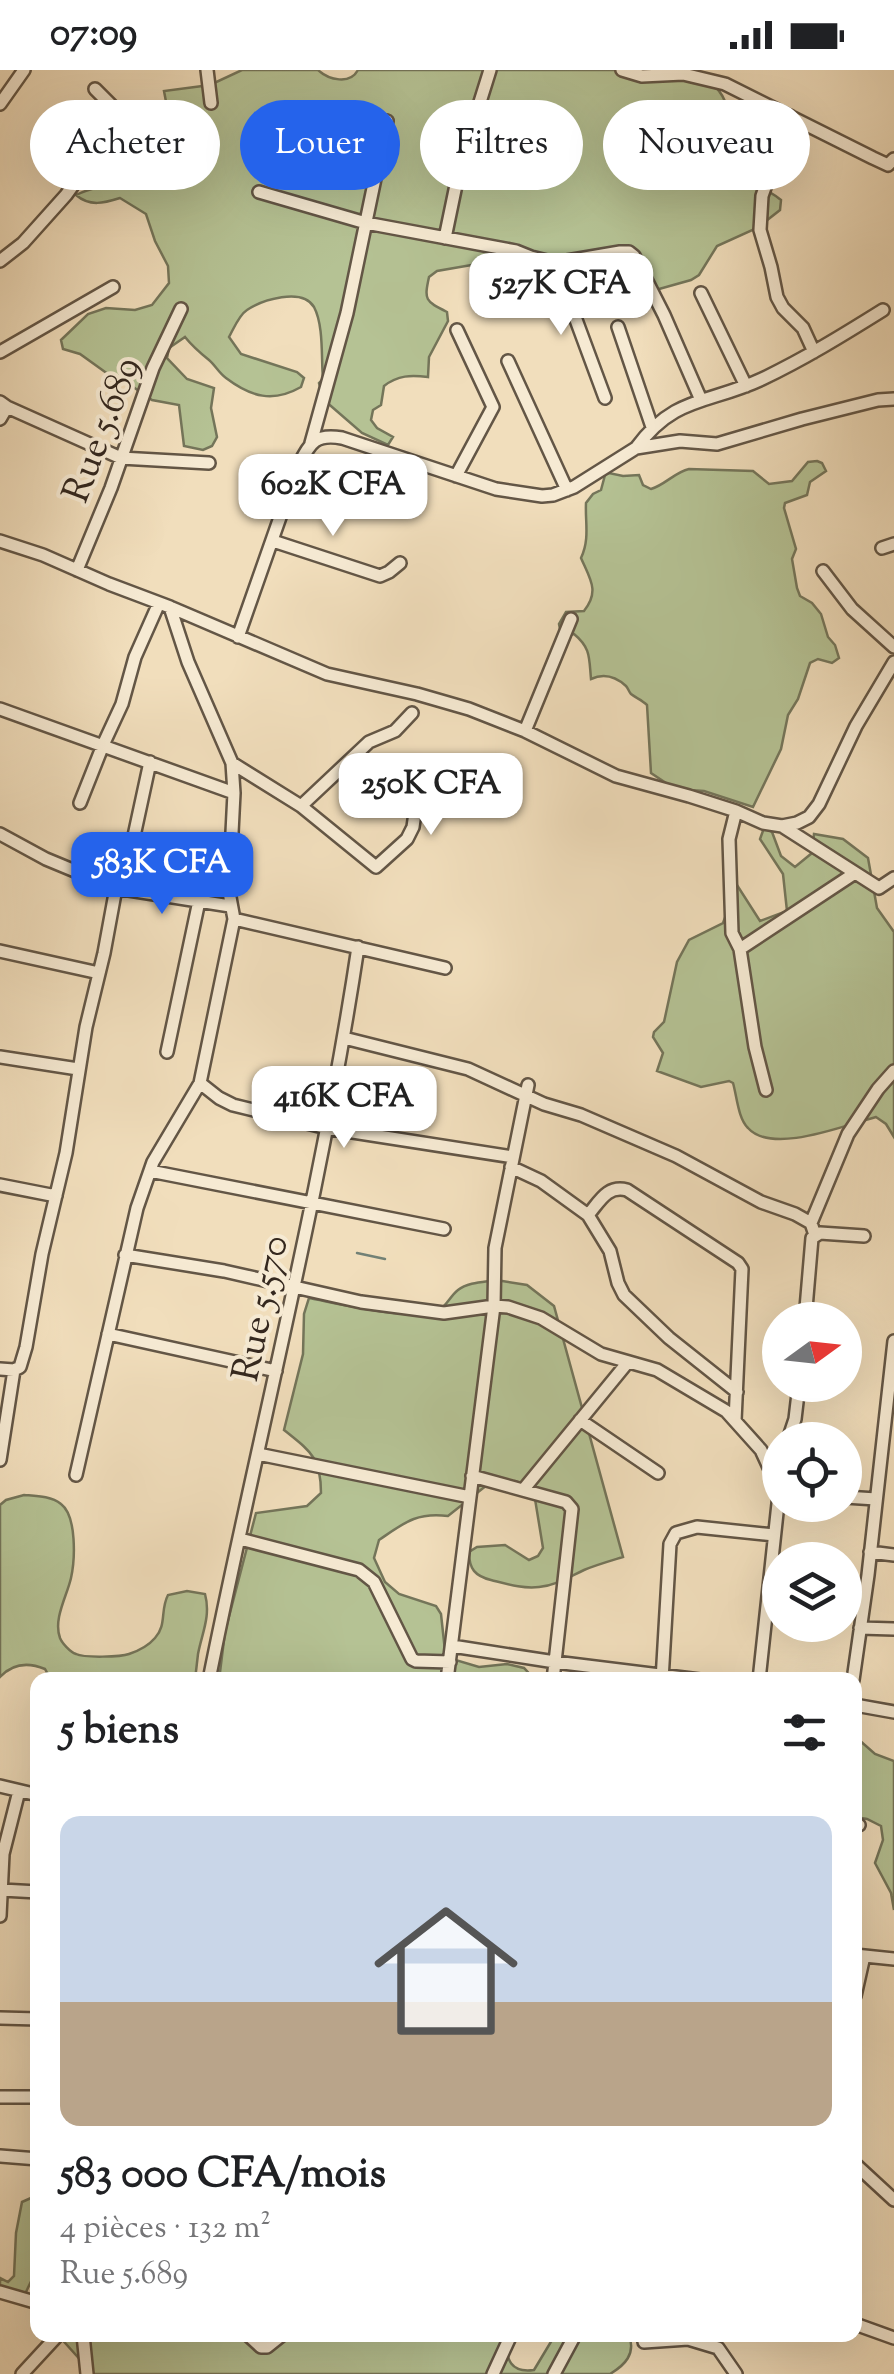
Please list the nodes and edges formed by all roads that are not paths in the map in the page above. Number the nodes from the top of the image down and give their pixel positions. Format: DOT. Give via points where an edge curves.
graph roads {
  1 [pos="24,70"];
  2 [pos="207,70"];
  3 [pos="490,70"];
  4 [pos="622,70"];
  5 [pos="700,73"];
  6 [pos="95,89"];
  7 [pos="211,100"];
  8 [pos="481,100"];
  9 [pos="758,100"];
  10 [pos="0,104"];
  11 [pos="810,126"];
  12 [pos="894,160"];
  13 [pos="373,190"];
  14 [pos="454,190"];
  15 [pos="764,190"];
  16 [pos="259,192"];
  17 [pos="366,223"];
  18 [pos="445,238"];
  19 [pos="1,257"];
  20 [pos="556,263"];
  21 [pos="113,288"];
  22 [pos="701,293"];
  23 [pos="181,309"];
  24 [pos="883,310"];
  25 [pos="618,326"];
  26 [pos="457,330"];
  27 [pos="1,351"];
  28 [pos="814,352"];
  29 [pos="508,362"];
  30 [pos="746,386"];
  31 [pos="605,398"];
  32 [pos="894,399"];
  33 [pos="700,400"];
  34 [pos="2,409"];
  35 [pos="652,427"];
  36 [pos="311,443"];
  37 [pos="636,448"];
  38 [pos="121,458"];
  39 [pos="208,463"];
  40 [pos="456,476"];
  41 [pos="568,490"];
  42 [pos="0,541"];
  43 [pos="273,541"];
  44 [pos="400,563"];
  45 [pos="77,570"];
  46 [pos="823,571"];
  47 [pos="164,605"];
  48 [pos="571,619"];
  49 [pos="238,637"];
  50 [pos="894,647"];
  51 [pos="894,662"];
  52 [pos="882,681"];
  53 [pos="894,690"];
  54 [pos="0,709"];
  55 [pos="412,713"];
  56 [pos="525,731"];
  57 [pos="103,745"];
  58 [pos="150,762"];
  59 [pos="232,763"];
  60 [pos="420,778"];
  61 [pos="234,793"];
  62 [pos="80,803"];
  63 [pos="301,806"];
  64 [pos="736,811"];
  65 [pos="782,826"];
  66 [pos="0,834"];
  67 [pos="855,873"];
  68 [pos="894,878"];
  69 [pos="116,888"];
  70 [pos="199,901"];
  71 [pos="232,912"];
  72 [pos="358,948"];
  73 [pos="740,949"];
  74 [pos="0,951"];
  75 [pos="445,968"];
  76 [pos="99,973"];
  77 [pos="344,1038"];
  78 [pos="167,1052"];
  79 [pos="0,1056"];
  80 [pos="78,1068"];
  81 [pos="894,1071"];
  82 [pos="200,1083"];
  83 [pos="526,1090"];
  84 [pos="766,1090"];
  85 [pos="327,1128"];
  86 [pos="512,1162"];
  87 [pos="150,1170"];
  88 [pos="0,1185"];
  89 [pos="56,1196"];
  90 [pos="311,1204"];
  91 [pos="588,1215"];
  92 [pos="444,1229"];
  93 [pos="813,1229"];
  94 [pos="864,1236"];
  95 [pos="126,1255"];
  96 [pos="295,1288"];
  97 [pos="807,1302"];
  98 [pos="494,1306"];
  99 [pos="108,1334"];
  100 [pos="894,1341"];
  101 [pos="628,1362"];
  102 [pos="0,1370"];
  103 [pos="14,1370"];
  104 [pos="276,1370"];
  105 [pos="737,1392"];
  106 [pos="580,1420"];
  107 [pos="736,1421"];
  108 [pos="2,1442"];
  109 [pos="760,1450"];
  110 [pos="258,1454"];
  111 [pos="762,1454"];
  112 [pos="0,1460"];
  113 [pos="658,1473"];
  114 [pos="76,1474"];
  115 [pos="472,1476"];
  116 [pos="522,1490"];
  117 [pos="470,1497"];
  118 [pos="862,1498"];
  119 [pos="876,1499"];
  120 [pos="776,1522"];
  121 [pos="774,1535"];
  122 [pos="240,1539"];
  123 [pos="870,1552"];
  124 [pos="894,1555"];
  125 [pos="862,1613"];
  126 [pos="862,1628"];
  127 [pos="894,1628"];
  128 [pos="858,1642"];
  129 [pos="452,1646"];
  130 [pos="450,1662"];
  131 [pos="555,1662"];
  132 [pos="211,1672"];
  133 [pos="448,1672"];
  134 [pos="554,1672"];
  135 [pos="622,1672"];
  136 [pos="662,1672"];
  137 [pos="760,1672"];
  138 [pos="854,1672"];
  139 [pos="862,1706"];
  140 [pos="894,1712"];
  141 [pos="0,1786"];
  142 [pos="18,1791"];
  143 [pos="30,1793"];
  144 [pos="1,1870"];
  145 [pos="2,1890"];
  146 [pos="30,1892"];
  147 [pos="0,1916"];
  148 [pos="862,1956"];
  149 [pos="894,1959"];
  150 [pos="0,2018"];
  151 [pos="30,2019"];
  152 [pos="0,2097"];
  153 [pos="30,2097"];
  154 [pos="0,2156"];
  155 [pos="30,2158"];
  156 [pos="862,2170"];
  157 [pos="894,2200"];
  158 [pos="0,2292"];
  159 [pos="30,2301"];
  160 [pos="862,2327"];
  161 [pos="894,2338"];
  162 [pos="52,2342"];
  163 [pos="84,2342"];
  164 [pos="509,2342"];
  165 [pos="571,2342"];
  166 [pos="698,2342"];
  167 [pos="22,2374"];
  168 [pos="86,2374"];
  169 [pos="493,2374"];
  170 [pos="554,2374"];
  171 [pos="736,2374"];
  1 -- 10 [label="street"];
  2 -- 7 [label="street"];
  3 -- 8 [label="street"];
  4 -- 5 [label="street" via="642,76"];
  5 -- 9 [label="street"];
  6 -- 19 [label="street" via="120,120 66,195 23,243"];
  11 -- 12 [label="street" via="883,163"];
  13 -- 17 [label="street"];
  14 -- 18 [label="street"];
  15 -- 28 [label="street" via="760,230 777,297 804,328"];
  16 -- 17 [label="street"];
  17 -- 18 [label="street"];
  17 -- 36 [label="street"];
  18 -- 20 [label="street"];
  20 -- 31 [label="street"];
  20 -- 33 [label="street" via="620,252 634,256"];
  21 -- 27 [label="street"];
  22 -- 30 [label="street"];
  23 -- 38 [label="street, Rue 5.689"];
  24 -- 28 [label="street"];
  25 -- 35 [label="street"];
  26 -- 40 [label="street" via="493,407"];
  28 -- 30 [label="street"];
  29 -- 41 [label="street"];
  30 -- 33 [label="street"];
  32 -- 37 [label="street" via="717,444"];
  33 -- 35 [label="street"];
  34 -- 38 [label="street"];
  35 -- 37 [label="street"];
  36 -- 40 [label="street" via="342,438"];
  36 -- 43 [label="street"];
  37 -- 41 [label="street"];
  38 -- 39 [label="street"];
  38 -- 45 [label="street, Rue 5.689"];
  40 -- 41 [label="street" via="542,496"];
  42 -- 45 [label="street"];
  43 -- 44 [label="street" via="380,576"];
  43 -- 49 [label="street"];
  45 -- 47 [label="street"];
  46 -- 50 [label="street"];
  47 -- 49 [label="street"];
  47 -- 57 [label="street" via="135,656"];
  47 -- 59 [label="street"];
  48 -- 56 [label="street"];
  49 -- 56 [label="street" via="327,674 468,708"];
  51 -- 52 [label="street"];
  52 -- 53 [label="street"];
  52 -- 65 [label="street" via="819,804 809,817"];
  54 -- 57 [label="street"];
  55 -- 63 [label="street" via="369,742"];
  56 -- 64 [label="street" via="616,776"];
  57 -- 58 [label="street"];
  57 -- 62 [label="street"];
  58 -- 61 [label="street"];
  58 -- 69 [label="street"];
  59 -- 61 [label="street"];
  59 -- 63 [label="street"];
  60 -- 63 [label="street" via="414,827 376,868"];
  61 -- 71 [label="street"];
  64 -- 65 [label="street"];
  64 -- 73 [label="street" via="729,840 732,932"];
  65 -- 67 [label="street"];
  66 -- 69 [label="street"];
  67 -- 68 [label="street" via="879,888"];
  67 -- 73 [label="street"];
  69 -- 70 [label="street"];
  69 -- 76 [label="street"];
  70 -- 71 [label="street"];
  70 -- 78 [label="street"];
  71 -- 72 [label="street"];
  71 -- 82 [label="street"];
  72 -- 75 [label="street"];
  72 -- 77 [label="street, Rue 5.570"];
  73 -- 84 [label="street"];
  74 -- 76 [label="street"];
  76 -- 80 [label="street"];
  77 -- 83 [label="street"];
  77 -- 85 [label="street, Rue 5.570"];
  79 -- 80 [label="street"];
  80 -- 89 [label="street"];
  81 -- 93 [label="street" via="848,1134"];
  82 -- 85 [label="street" via="233,1105"];
  82 -- 87 [label="street"];
  83 -- 86 [label="street"];
  83 -- 93 [label="street" via="544,1104 676,1156"];
  85 -- 86 [label="street"];
  85 -- 90 [label="street, Rue 5.570"];
  86 -- 91 [label="street"];
  86 -- 98 [label="street" via="495,1248"];
  87 -- 90 [label="street"];
  87 -- 95 [label="street"];
  88 -- 89 [label="street"];
  89 -- 103 [label="street" via="26,1346"];
  90 -- 92 [label="street"];
  90 -- 96 [label="street, Rue 5.570"];
  91 -- 105 [label="street" via="610,1251 624,1295"];
  91 -- 105 [label="street" via="610,1190 627,1190 738,1264"];
  93 -- 94 [label="street"];
  93 -- 97 [label="street"];
  95 -- 96 [label="street"];
  95 -- 99 [label="street"];
  96 -- 98 [label="street" via="444,1313"];
  96 -- 104 [label="street, Rue 5.570"];
  98 -- 101 [label="street" via="540,1318"];
  98 -- 115 [label="street"];
  99 -- 104 [label="street"];
  99 -- 114 [label="street"];
  100 -- 119 [label="street"];
  101 -- 106 [label="street"];
  101 -- 107 [label="street" via="674,1378"];
  102 -- 103 [label="street"];
  103 -- 108 [label="street"];
  104 -- 110 [label="street, Rue 5.570"];
  105 -- 107 [label="street"];
  106 -- 113 [label="street"];
  106 -- 116 [label="street"];
  107 -- 109 [label="street"];
  108 -- 112 [label="street"];
  109 -- 111 [label="street"];
  110 -- 117 [label="street"];
  110 -- 122 [label="street, Rue 5.570"];
  115 -- 116 [label="street"];
  115 -- 117 [label="street"];
  116 -- 131 [label="street" via="566,1502 573,1514"];
  117 -- 129 [label="street"];
  118 -- 119 [label="street"];
  119 -- 123 [label="street"];
  120 -- 121 [label="street"];
  121 -- 136 [label="street" via="696,1527 676,1533"];
  121 -- 137 [label="street"];
  122 -- 130 [label="street" via="359,1570 374,1582 412,1659"];
  122 -- 132 [label="street, Rue 5.570"];
  123 -- 124 [label="street"];
  123 -- 125 [label="street"];
  126 -- 127 [label="street"];
  128 -- 138 [label="street"];
  129 -- 130 [label="street"];
  129 -- 131 [label="street"];
  130 -- 133 [label="street"];
  131 -- 134 [label="street"];
  131 -- 135 [label="street"];
  139 -- 140 [label="street"];
  141 -- 142 [label="street"];
  142 -- 143 [label="street"];
  142 -- 144 [label="street"];
  144 -- 145 [label="street"];
  145 -- 146 [label="street"];
  145 -- 147 [label="street"];
  148 -- 149 [label="street"];
  150 -- 151 [label="street"];
  152 -- 153 [label="street"];
  154 -- 155 [label="street"];
  156 -- 157 [label="street"];
  158 -- 159 [label="street"];
  160 -- 161 [label="street"];
  162 -- 167 [label="street"];
  163 -- 168 [label="street"];
  164 -- 169 [label="street"];
  165 -- 170 [label="street"];
  166 -- 171 [label="street" via="718,2348"];
}
